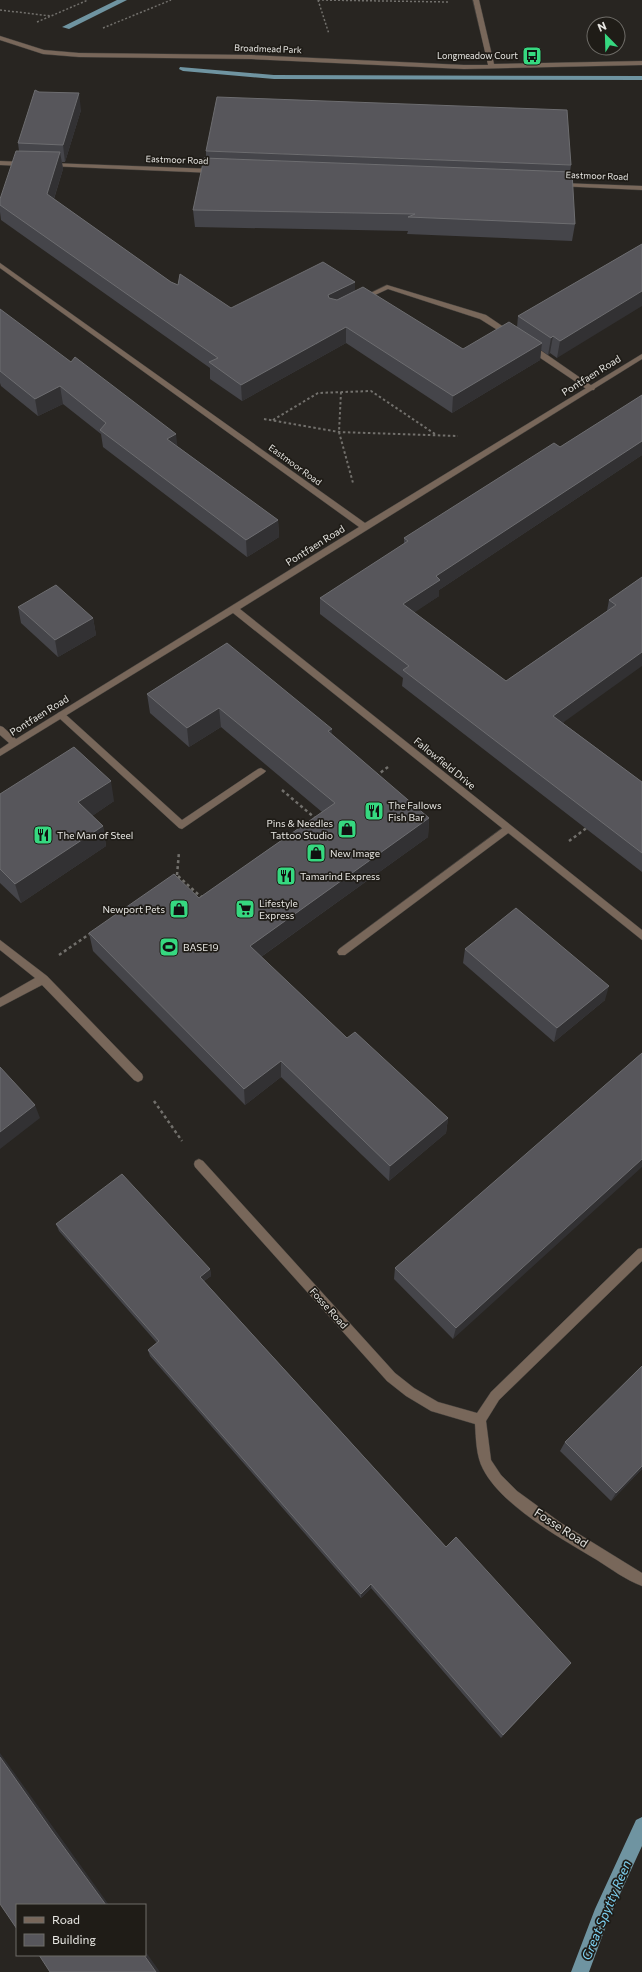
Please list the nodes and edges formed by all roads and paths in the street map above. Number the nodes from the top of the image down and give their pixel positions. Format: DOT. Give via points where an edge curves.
graph roads {
  1 [pos="88,0"];
  2 [pos="171,0"];
  3 [pos="318,0"];
  4 [pos="477,1"];
  5 [pos="0,10"];
  6 [pos="100,29"];
  7 [pos="0,38"];
  8 [pos="338,61"];
  9 [pos="642,63"];
  10 [pos="492,67"];
  11 [pos="0,163"];
  12 [pos="32,164"];
  13 [pos="40,165"];
  14 [pos="222,172"];
  15 [pos="555,185"];
  16 [pos="642,188"];
  17 [pos="0,265"];
  18 [pos="353,304"];
  19 [pos="642,356"];
  20 [pos="591,388"];
  21 [pos="341,392"];
  22 [pos="257,419"];
  23 [pos="273,421"];
  24 [pos="338,432"];
  25 [pos="436,435"];
  26 [pos="508,439"];
  27 [pos="365,527"];
  28 [pos="233,608"];
  29 [pos="61,715"];
  30 [pos="0,729"];
  31 [pos="15,744"];
  32 [pos="412,751"];
  33 [pos="0,753"];
  34 [pos="261,771"];
  35 [pos="373,778"];
  36 [pos="321,814"];
  37 [pos="315,818"];
  38 [pos="308,823"];
  39 [pos="591,825"];
  40 [pos="508,828"];
  41 [pos="547,859"];
  42 [pos="170,880"];
  43 [pos="207,893"];
  44 [pos="92,932"];
  45 [pos="642,936"];
  46 [pos="0,944"];
  47 [pos="342,952"];
  48 [pos="34,972"];
  49 [pos="43,979"];
  50 [pos="0,1003"];
  51 [pos="138,1078"];
  52 [pos="199,1164"];
  53 [pos="642,1253"];
  54 [pos="480,1420"];
  55 [pos="642,1580"];
  1 -- 5 [label="path" via="51,16"];
  2 -- 6 [label="path"];
  3 -- 4 [label="path"];
  3 -- 8 [label="path"];
  4 -- 10 [label="street"];
  7 -- 8 [label="street, Broadmead Park" via="43,52 79,55"];
  8 -- 10 [label="street, Broadmead Park"];
  9 -- 10 [label="street, Broadmead Park"];
  11 -- 12 [label="street"];
  13 -- 14 [label="street, Eastmoor Road"];
  15 -- 16 [label="street, Eastmoor Road"];
  17 -- 27 [label="street, Eastmoor Road"];
  18 -- 20 [label="street" via="387,287 483,317"];
  19 -- 20 [label="street, Pontfaen Road"];
  20 -- 26 [label="street, Pontfaen Road"];
  21 -- 23 [label="path" via="318,393"];
  21 -- 24 [label="path"];
  21 -- 25 [label="path" via="371,391"];
  22 -- 23 [label="path"];
  23 -- 24 [label="path"];
  24 -- 25 [label="path"];
  24 -- 27 [label="path"];
  25 -- 26 [label="path"];
  26 -- 27 [label="street, Pontfaen Road"];
  27 -- 28 [label="street, Pontfaen Road"];
  28 -- 29 [label="street, Pontfaen Road"];
  28 -- 32 [label="street, Fallowfield Drive"];
  29 -- 31 [label="street, Pontfaen Road"];
  29 -- 34 [label="street" via="182,825"];
  30 -- 31 [label="street"];
  31 -- 33 [label="street, Pontfaen Road"];
  32 -- 35 [label="path"];
  32 -- 40 [label="street, Fallowfield Drive"];
  34 -- 37 [label="path"];
  36 -- 37 [label="path"];
  37 -- 38 [label="path"];
  39 -- 41 [label="path"];
  40 -- 41 [label="street, Fallowfield Drive"];
  40 -- 47 [label="street"];
  41 -- 45 [label="street, Fallowfield Drive"];
  42 -- 43 [label="path" via="177,875 201,897"];
  44 -- 48 [label="path"];
  46 -- 48 [label="street"];
  48 -- 49 [label="street"];
  49 -- 50 [label="street"];
  49 -- 51 [label="street"];
  51 -- 52 [label="path"];
  52 -- 54 [label="street, Fosse Road" via="391,1377 435,1407"];
  53 -- 54 [label="street" via="495,1396"];
  54 -- 55 [label="street, Fosse Road" via="487,1465 498,1482 535,1512"];
}
